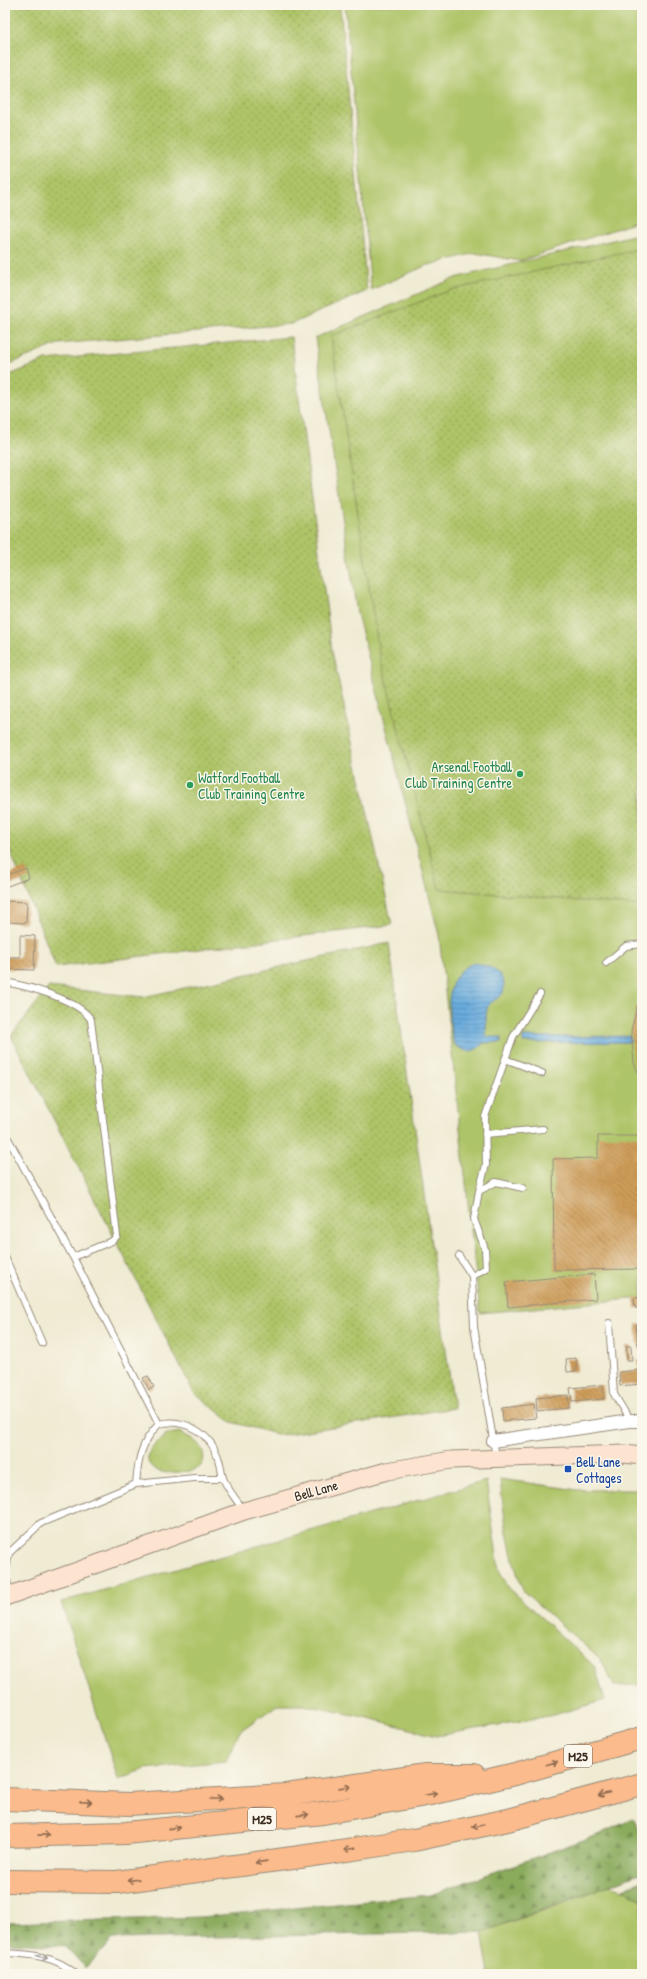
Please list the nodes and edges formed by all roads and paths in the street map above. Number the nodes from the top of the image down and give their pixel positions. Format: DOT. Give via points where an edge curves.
graph roads {
  1 [pos="642,944"];
  2 [pos="606,963"];
  3 [pos="5,982"];
  4 [pos="540,994"];
  5 [pos="505,1059"];
  6 [pos="542,1073"];
  7 [pos="543,1129"];
  8 [pos="5,1133"];
  9 [pos="485,1134"];
  10 [pos="524,1188"];
  11 [pos="479,1190"];
  12 [pos="458,1256"];
  13 [pos="5,1257"];
  14 [pos="73,1257"];
  15 [pos="472,1276"];
  16 [pos="609,1323"];
  17 [pos="42,1343"];
  18 [pos="636,1421"];
  19 [pos="159,1424"];
  20 [pos="495,1449"];
  21 [pos="642,1456"];
  22 [pos="223,1478"];
  23 [pos="136,1484"];
  24 [pos="244,1511"];
  25 [pos="8,1596"];
  26 [pos="642,1738"];
  27 [pos="515,1774"];
  28 [pos="642,1784"];
  29 [pos="5,1799"];
  30 [pos="5,1836"];
  31 [pos="5,1881"];
  32 [pos="5,1953"];
  33 [pos="76,1974"];
  1 -- 2 [label="lane" via="626,946"];
  3 -- 14 [label="lane" via="49,994 87,1013 91,1020 117,1236 112,1241"];
  4 -- 5 [label="lane" via="513,1037"];
  5 -- 6 [label="lane"];
  5 -- 9 [label="lane" via="485,1117"];
  7 -- 9 [label="lane"];
  8 -- 14 [label="lane"];
  9 -- 11 [label="lane" via="486,1165"];
  10 -- 11 [label="lane" via="496,1182"];
  11 -- 15 [label="lane" via="474,1219 485,1249 486,1268"];
  12 -- 15 [label="lane"];
  13 -- 17 [label="lane"];
  14 -- 19 [label="lane"];
  15 -- 20 [label="lane" via="474,1327"];
  16 -- 18 [label="lane" via="614,1394"];
  18 -- 20 [label="street"];
  19 -- 22 [label="lane" via="169,1421 180,1423 192,1426 203,1434 211,1442 219,1459"];
  19 -- 23 [label="lane" via="148,1435 138,1460"];
  20 -- 21 [label="main road, Bell Lane"];
  20 -- 24 [label="main road, Bell Lane" via="387,1471"];
  22 -- 23 [label="lane"];
  22 -- 24 [label="lane"];
  23 -- 25 [label="lane" via="41,1523 9,1554 5,1576"];
  24 -- 25 [label="main road, Bell Lane"];
  27 -- 26 [label="highway, M25, one-way"];
  29 -- 27 [label="highway, M25, one-way" via="129,1804 286,1795 426,1776"];
  30 -- 27 [label="highway, M25, one-way" via="126,1833 323,1813 431,1794"];
  28 -- 31 [label="highway, one-way" via="508,1820 414,1840 117,1882"];
  32 -- 33 [label="lane, one-way" via="43,1957"];
}
